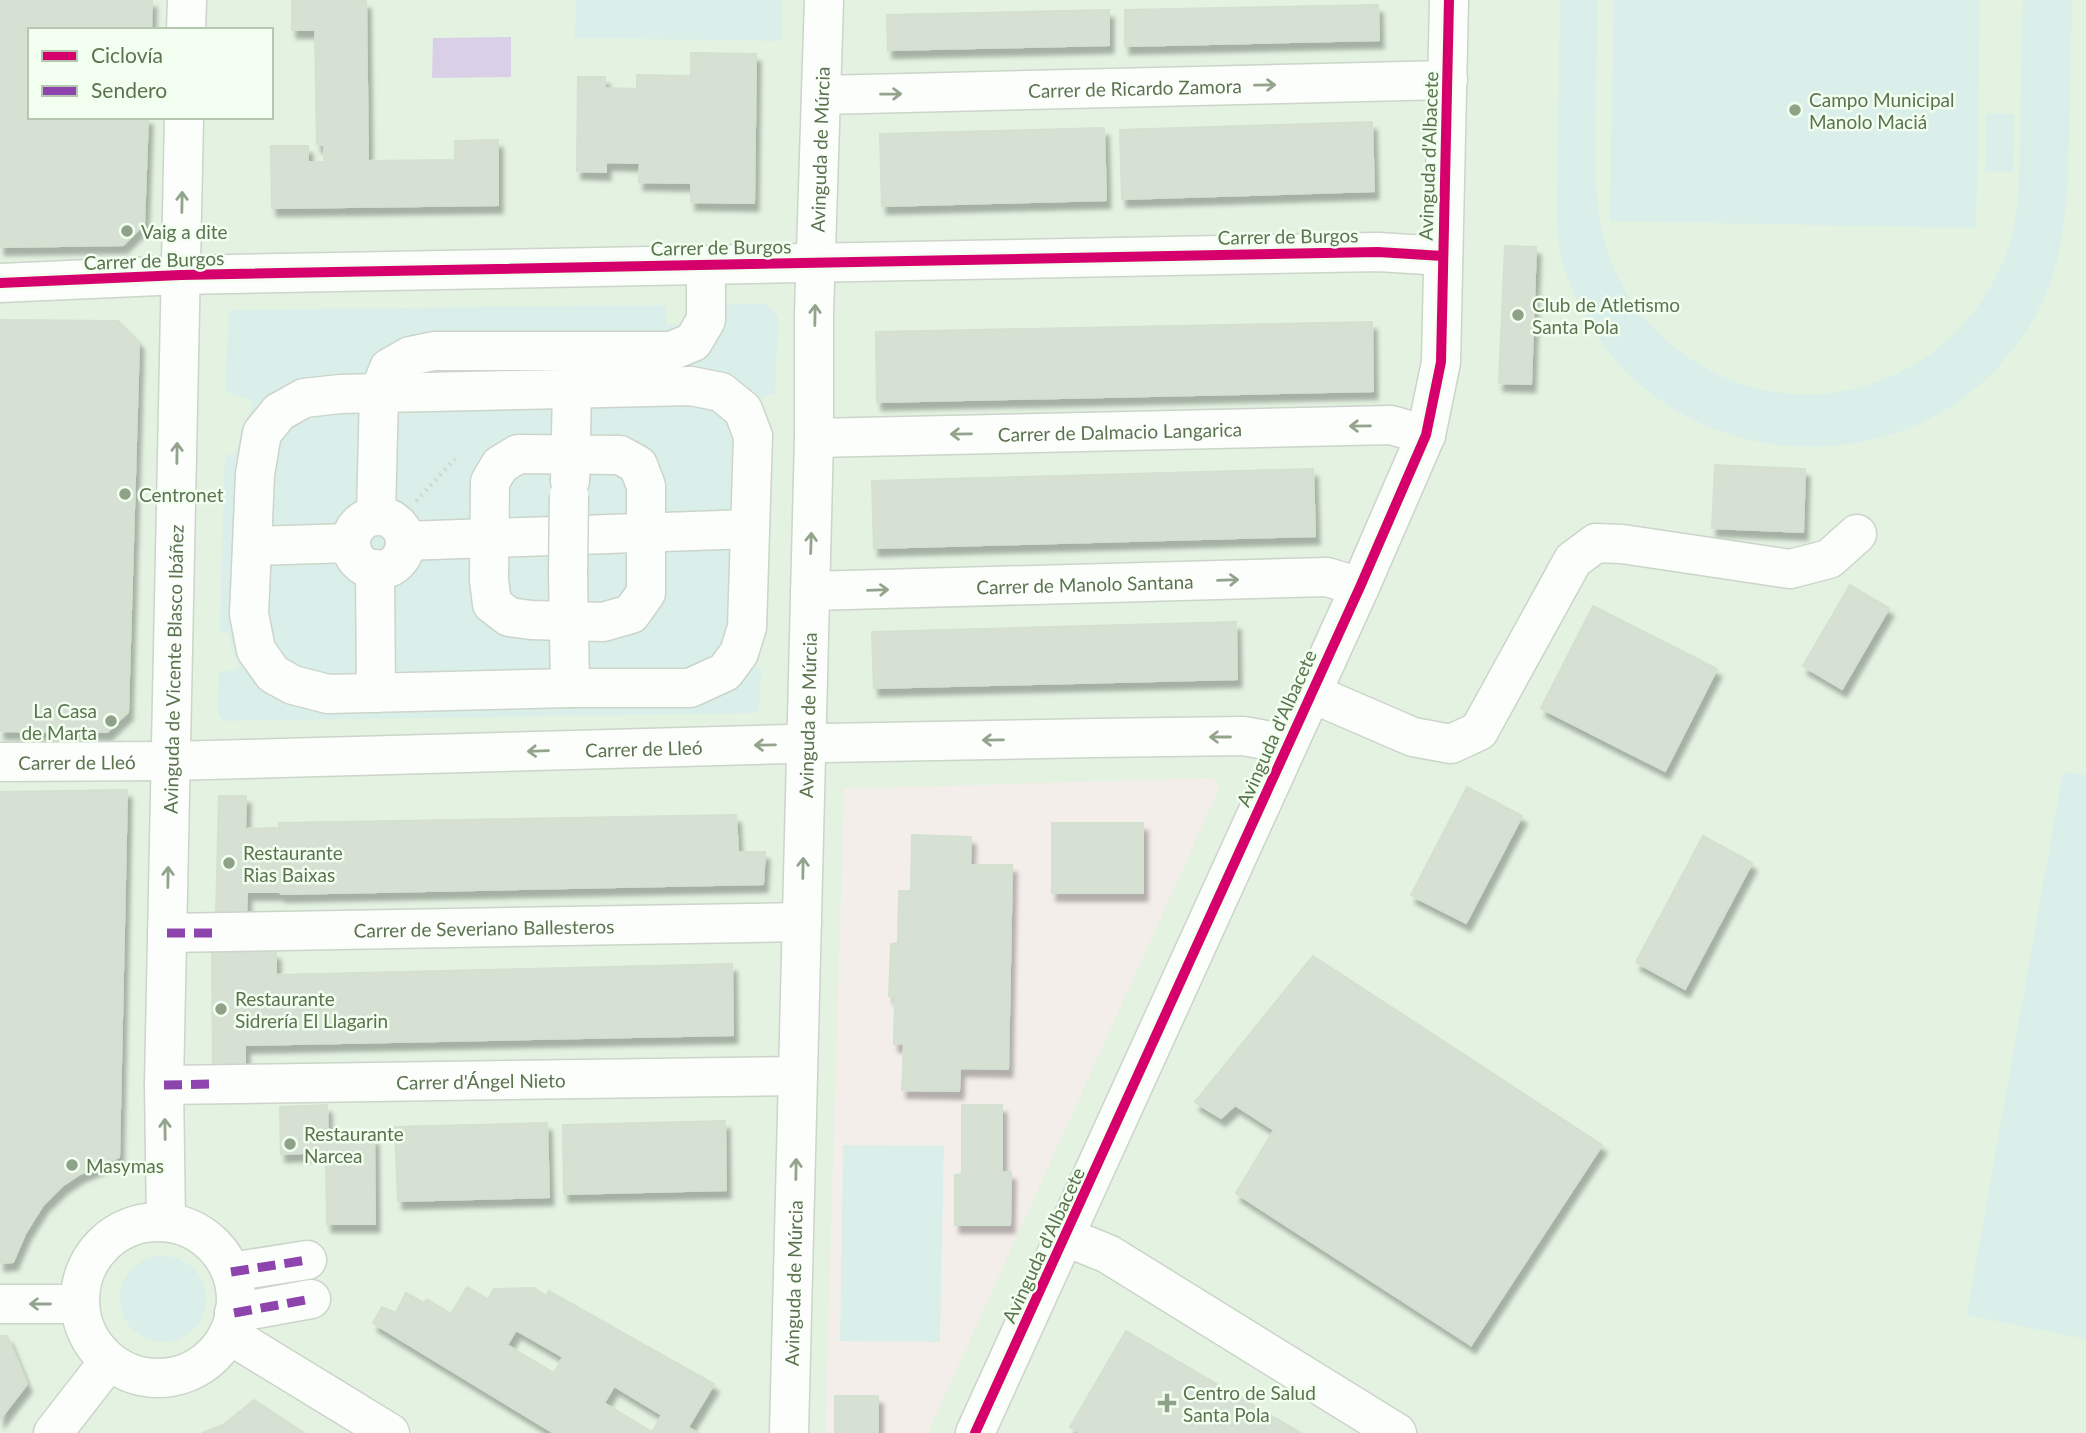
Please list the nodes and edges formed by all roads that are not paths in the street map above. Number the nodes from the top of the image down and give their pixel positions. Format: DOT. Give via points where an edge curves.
graph roads {
  1 [pos="187,0"];
  2 [pos="824,0"];
  3 [pos="1449,0"];
  4 [pos="186,28"];
  5 [pos="1448,80"];
  6 [pos="822,95"];
  7 [pos="184,119"];
  8 [pos="1443,256"];
  9 [pos="817,263"];
  10 [pos="706,265"];
  11 [pos="181,275"];
  12 [pos="0,283"];
  13 [pos="572,388"];
  14 [pos="379,393"];
  15 [pos="1426,435"];
  16 [pos="814,438"];
  17 [pos="570,454"];
  18 [pos="376,515"];
  19 [pos="750,529"];
  20 [pos="646,533"];
  21 [pos="1857,534"];
  22 [pos="490,538"];
  23 [pos="405,541"];
  24 [pos="252,546"];
  25 [pos="363,556"];
  26 [pos="1360,587"];
  27 [pos="810,592"];
  28 [pos="568,622"];
  29 [pos="570,688"];
  30 [pos="376,693"];
  31 [pos="1311,693"];
  32 [pos="806,744"];
  33 [pos="1288,744"];
  34 [pos="170,761"];
  35 [pos="0,762"];
  36 [pos="802,922"];
  37 [pos="167,933"];
  38 [pos="798,1076"];
  39 [pos="164,1085"];
  40 [pos="166,1222"];
  41 [pos="1066,1237"];
  42 [pos="307,1260"];
  43 [pos="231,1272"];
  44 [pos="311,1300"];
  45 [pos="0,1304"];
  46 [pos="79,1304"];
  47 [pos="231,1324"];
  48 [pos="109,1361"];
  49 [pos="53,1433"];
  50 [pos="390,1433"];
  51 [pos="789,1433"];
  52 [pos="975,1433"];
  53 [pos="1397,1433"];
  1 -- 4 [label="street"];
  2 -- 6 [label="street, Avinguda de Múrcia"];
  3 -- 5 [label="street, Avinguda d'Albacete"];
  6 -- 5 [label="street, Carrer de Ricardo Zamora, one-way"];
  5 -- 8 [label="street, Avinguda d'Albacete"];
  6 -- 9 [label="street, Avinguda de Múrcia"];
  11 -- 7 [label="street, Avinguda de Vicente Blasco Ibáñez, one-way"];
  8 -- 9 [label="street, Carrer de Burgos" via="1378,252"];
  8 -- 15 [label="street, Avinguda d'Albacete" via="1441,362"];
  9 -- 10 [label="street, Carrer de Burgos"];
  16 -- 9 [label="street, Avinguda de Múrcia, one-way"];
  10 -- 11 [label="street, Carrer de Burgos"];
  10 -- 14 [label="street" via="706,320 693,342 671,351 434,351 410,356 389,368"];
  11 -- 12 [label="street, Carrer de Burgos"];
  34 -- 11 [label="street, Avinguda de Vicente Blasco Ibáñez, one-way"];
  13 -- 14 [label="street"];
  13 -- 17 [label="street"];
  13 -- 19 [label="street" via="691,386 721,392 743,410 753,436"];
  14 -- 18 [label="street"];
  14 -- 24 [label="street" via="304,398 279,412 262,433"];
  15 -- 16 [label="street, Carrer de Dalmacio Langarica, one-way" via="1391,425"];
  15 -- 26 [label="street, Avinguda d'Albacete"];
  27 -- 16 [label="street, Avinguda de Múrcia, one-way"];
  17 -- 20 [label="street" via="620,455 638,465 646,486"];
  17 -- 22 [label="street" via="518,454 500,465 490,482"];
  17 -- 28 [label="street, bridge"];
  18 -- 23 [label="street" via="390,518"];
  18 -- 25 [label="street" via="354,530"];
  19 -- 20 [label="street"];
  19 -- 29 [label="street" via="747,627 739,653 725,673 690,688"];
  20 -- 22 [label="street"];
  20 -- 28 [label="street" via="646,593 631,614 603,622"];
  21 -- 31 [label="street" via="1829,559 1790,569 1597,542 1573,559 1479,731 1451,744 1413,737"];
  22 -- 23 [label="street"];
  22 -- 28 [label="street" via="492,604 509,617"];
  23 -- 25 [label="street" via="401,556 390,567"];
  24 -- 25 [label="street"];
  24 -- 30 [label="street" via="249,614 256,650 273,674 292,685 328,694"];
  25 -- 30 [label="street"];
  27 -- 26 [label="street, Carrer de Manolo Santana, one-way" via="1327,577"];
  26 -- 31 [label="street, Avinguda d'Albacete"];
  27 -- 32 [label="street, Avinguda de Múrcia"];
  28 -- 29 [label="street"];
  29 -- 30 [label="street"];
  31 -- 33 [label="street, Avinguda d'Albacete"];
  33 -- 32 [label="street, Carrer de Lleó, one-way" via="1243,736"];
  32 -- 34 [label="street, Carrer de Lleó, one-way"];
  36 -- 32 [label="street, Avinguda de Múrcia, one-way"];
  33 -- 41 [label="street, Avinguda d'Albacete"];
  34 -- 35 [label="street, Carrer de Lleó"];
  37 -- 34 [label="street, Avinguda de Vicente Blasco Ibáñez, one-way"];
  36 -- 37 [label="street, Carrer de Severiano Ballesteros"];
  36 -- 38 [label="street, Avinguda de Múrcia"];
  37 -- 39 [label="street, Avinguda de Vicente Blasco Ibáñez"];
  38 -- 39 [label="street, Carrer d'Ángel Nieto"];
  51 -- 38 [label="street, Avinguda de Múrcia, one-way"];
  40 -- 39 [label="street, Avinguda de Vicente Blasco Ibáñez, one-way"];
  40 -- 43 [label="street" via="206,1237"];
  40 -- 46 [label="street" via="139,1223 115,1234 96,1253 83,1277"];
  41 -- 52 [label="street, Avinguda d'Albacete"];
  41 -- 53 [label="street" via="1108,1254"];
  42 -- 43 [label="street"];
  43 -- 47 [label="street" via="235,1292"];
  44 -- 47 [label="street"];
  46 -- 45 [label="street, one-way"];
  46 -- 48 [label="street" via="94,1345"];
  47 -- 48 [label="street" via="215,1354 197,1368 175,1376 129,1373"];
  47 -- 50 [label="street"];
  48 -- 49 [label="street"];
}
